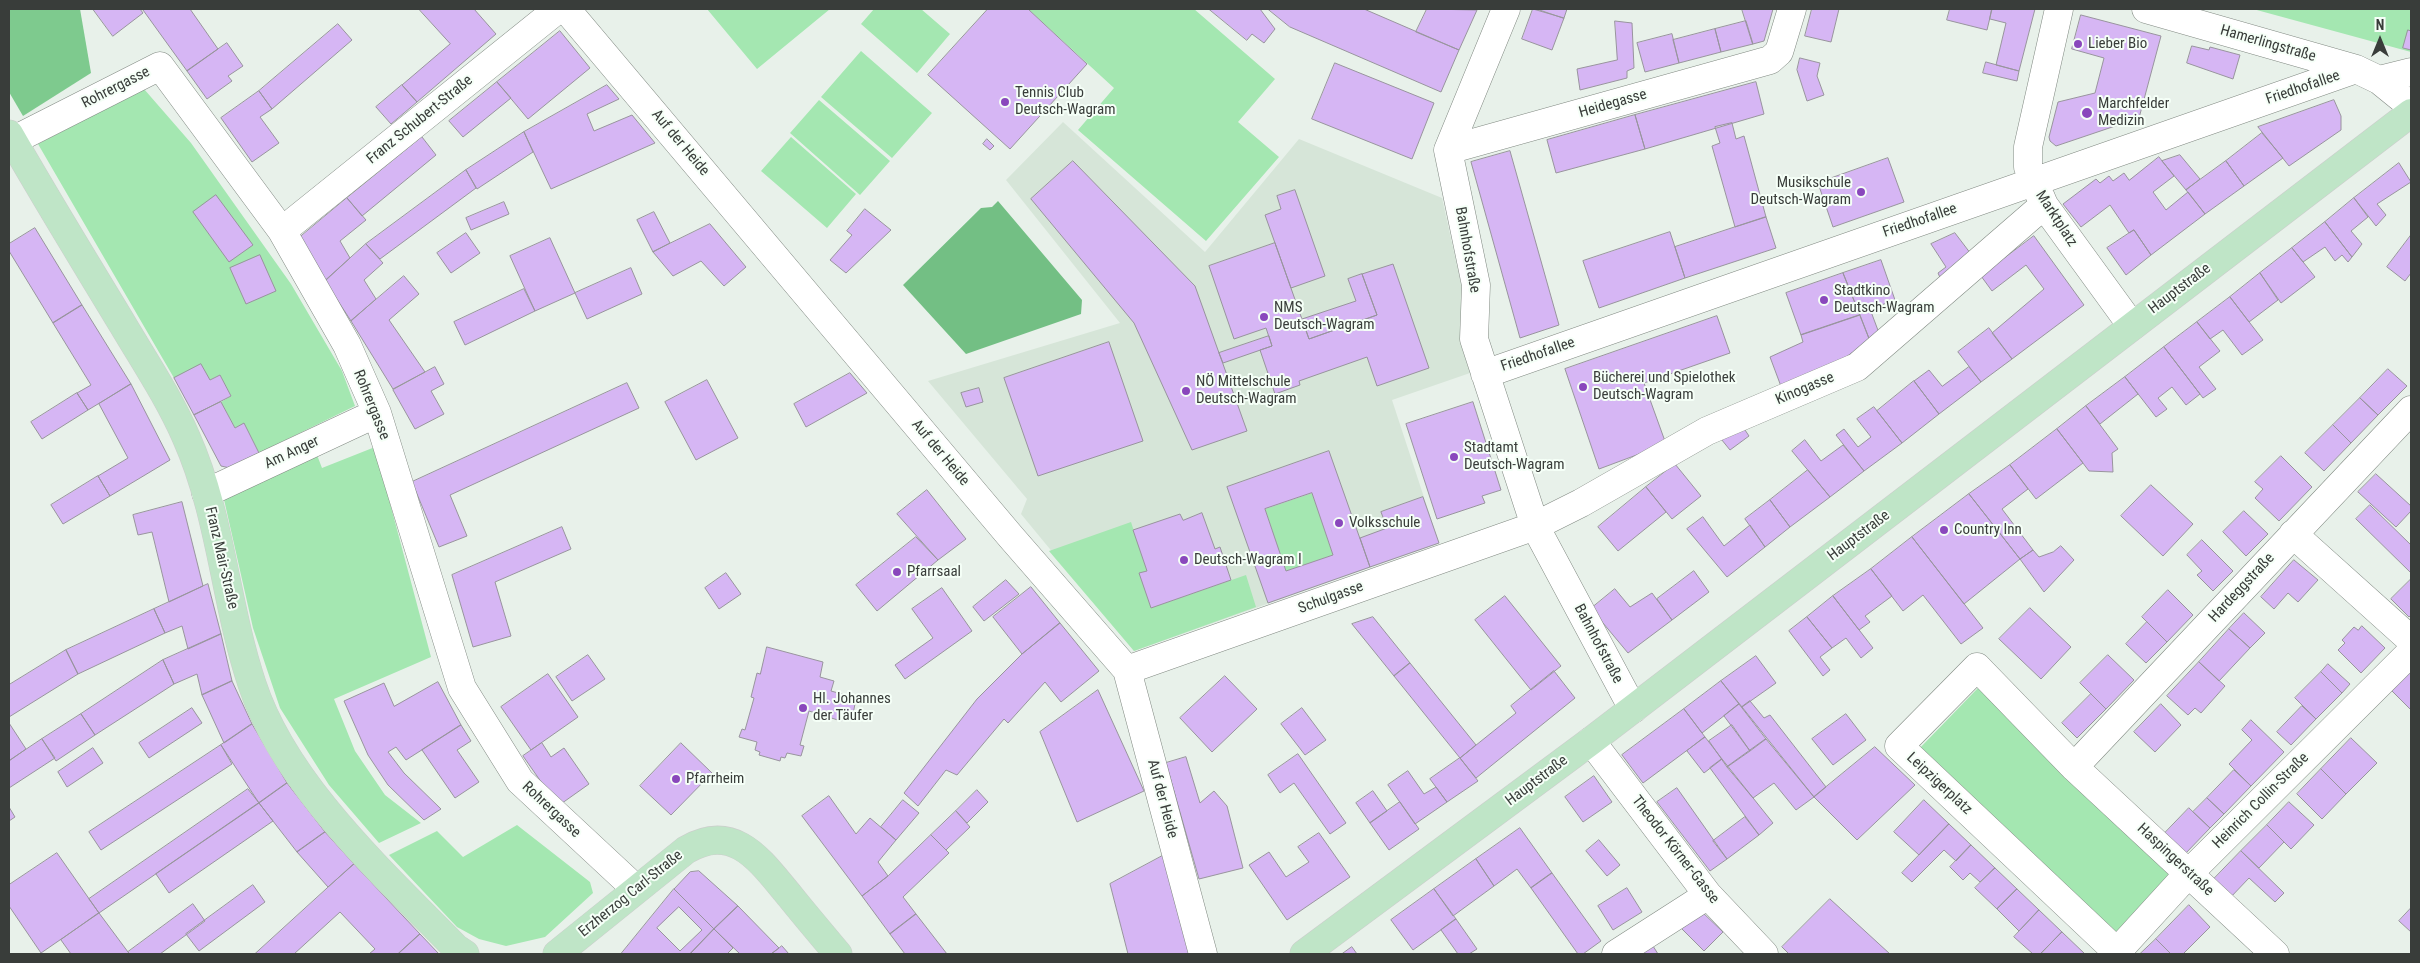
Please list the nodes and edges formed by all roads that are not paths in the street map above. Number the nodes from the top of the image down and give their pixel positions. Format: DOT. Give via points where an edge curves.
graph roads {
  1 [pos="558,9"];
  2 [pos="566,9"];
  3 [pos="1506,9"];
  4 [pos="1792,9"];
  5 [pos="2059,9"];
  6 [pos="2146,9"];
  7 [pos="2411,72"];
  8 [pos="2367,75"];
  9 [pos="2411,106"];
  10 [pos="2411,113"];
  11 [pos="11,138"];
  12 [pos="1448,150"];
  13 [pos="2038,193"];
  14 [pos="282,231"];
  15 [pos="2132,326"];
  16 [pos="1485,374"];
  17 [pos="2411,410"];
  18 [pos="377,413"];
  19 [pos="206,493"];
  20 [pos="1535,526"];
  21 [pos="2293,534"];
  22 [pos="2411,640"];
  23 [pos="2411,652"];
  24 [pos="1127,670"];
  25 [pos="1632,709"];
  26 [pos="1591,741"];
  27 [pos="2074,768"];
  28 [pos="2189,873"];
  29 [pos="636,888"];
  30 [pos="1708,895"];
  31 [pos="2116,953"];
  32 [pos="465,954"];
  33 [pos="557,954"];
  34 [pos="838,954"];
  35 [pos="1203,954"];
  36 [pos="1304,954"];
  37 [pos="1616,954"];
  38 [pos="1764,954"];
  39 [pos="2276,954"];
  1 -- 14 [label="street, Franz Schubert-Straße"];
  2 -- 24 [label="street, Auf der Heide" via="1010,537"];
  3 -- 12 [label="street"];
  4 -- 12 [label="street, Heidegasse" via="1776,56 1770,60"];
  5 -- 13 [label="street, Marktplatz" via="2028,147 2028,167"];
  6 -- 8 [label="street, Hamerlingstraße"];
  7 -- 8 [label="street, Friedhofallee"];
  8 -- 9 [label="street, Hamerlingstraße"];
  8 -- 13 [label="street, Friedhofallee"];
  10 -- 15 [label="main road, Hauptstraße"];
  11 -- 14 [label="street, Rohrergasse" via="160,66"];
  11 -- 19 [label="main road, Franz Mair-Straße" via="169,404 186,436"];
  12 -- 16 [label="street, Bahnhofstraße" via="1476,285 1474,339"];
  13 -- 15 [label="street, Marktplatz"];
  13 -- 16 [label="street, Friedhofallee"];
  13 -- 20 [label="street, Kinogasse" via="1857,367 1707,432"];
  14 -- 18 [label="street, Rohrergasse" via="346,345"];
  15 -- 25 [label="main road, Hauptstraße"];
  16 -- 20 [label="street, Bahnhofstraße"];
  17 -- 21 [label="street, Hardeggstraße"];
  18 -- 19 [label="street, Am Anger"];
  18 -- 29 [label="street, Rohrergasse" via="462,688 520,781"];
  19 -- 32 [label="main road, Franz Mair-Straße" via="252,685 274,733 314,794 370,859"];
  20 -- 24 [label="street, Schulgasse"];
  20 -- 25 [label="street, Bahnhofstraße"];
  21 -- 22 [label="street"];
  21 -- 27 [label="street, Hardeggstraße"];
  23 -- 28 [label="street, Heinrich Collin-Straße"];
  24 -- 35 [label="street, Auf der Heide"];
  25 -- 26 [label="main road, Hauptstraße"];
  26 -- 30 [label="street, Theodor Körner-Gasse"];
  26 -- 36 [label="main road, Hauptstraße"];
  27 -- 28 [label="street, Haspingerstraße"];
  27 -- 31 [label="street, Leipzigerplatz" via="1977,667 1899,746"];
  28 -- 31 [label="street, Heinrich Collin-Straße"];
  28 -- 39 [label="street, Haspingerstraße"];
  29 -- 33 [label="main road, Erzherzog Carl-Straße"];
  29 -- 34 [label="main road, Erzherzog Carl-Straße" via="695,844 719,840 737,844 758,858"];
  30 -- 37 [label="street"];
  30 -- 38 [label="street, Theodor Körner-Gasse"];
}
